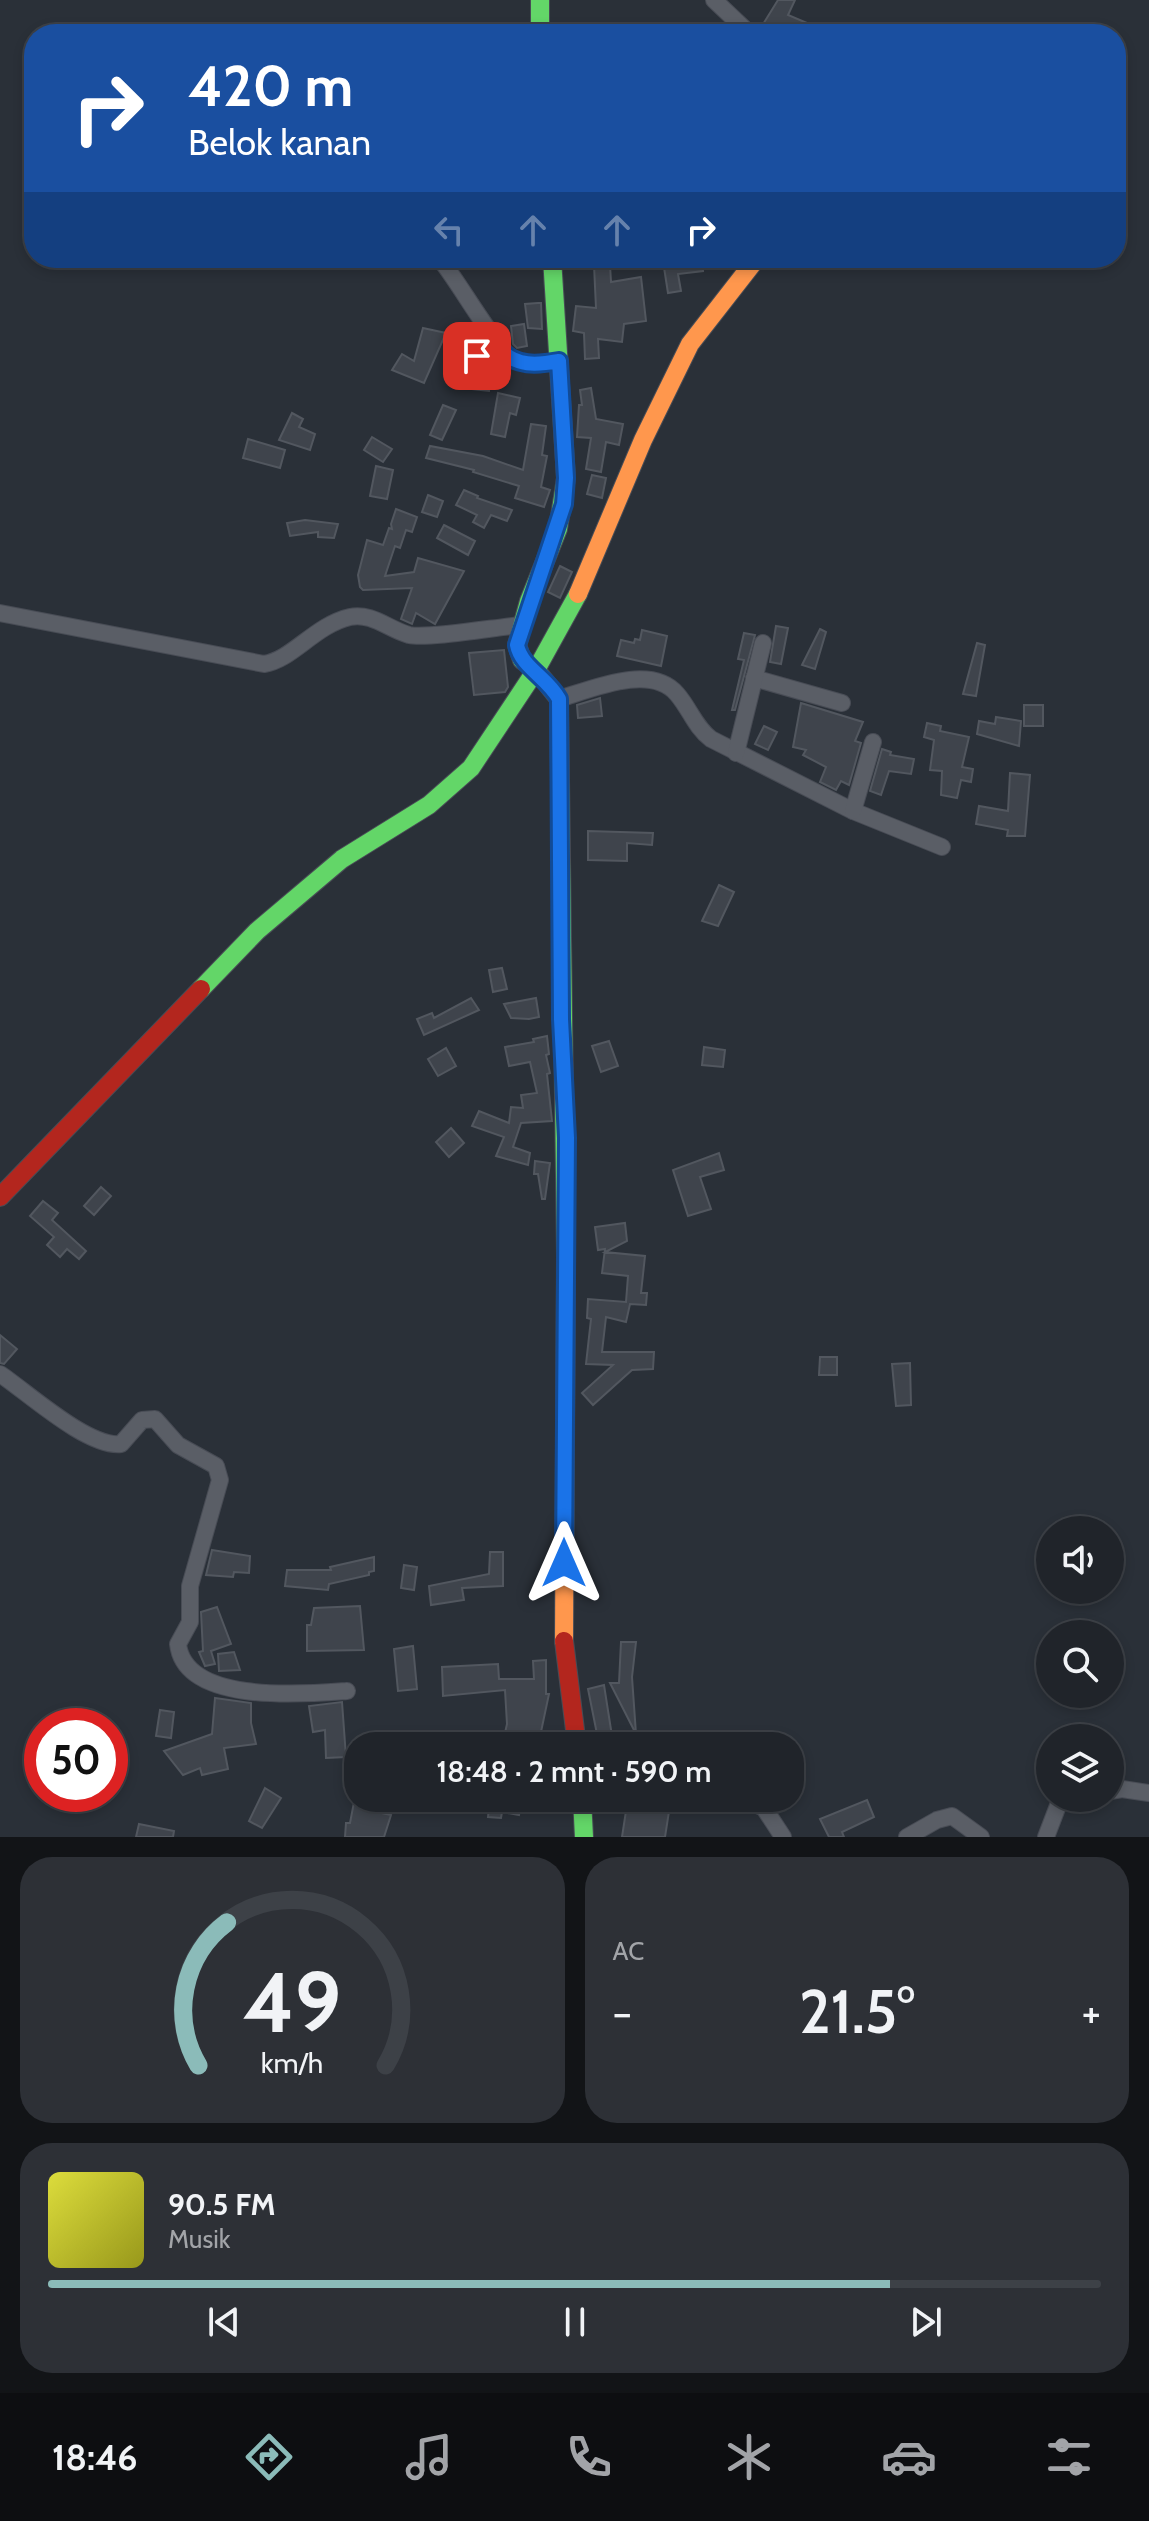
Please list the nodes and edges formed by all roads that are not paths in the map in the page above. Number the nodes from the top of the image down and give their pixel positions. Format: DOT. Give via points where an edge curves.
graph roads {
  1 [pos="540,0"];
  2 [pos="714,0"];
  3 [pos="540,24"];
  4 [pos="739,24"];
  5 [pos="447,268"];
  6 [pos="553,268"];
  7 [pos="749,268"];
  8 [pos="500,349"];
  9 [pos="559,361"];
  10 [pos="468,373"];
  11 [pos="0,613"];
  12 [pos="521,625"];
  13 [pos="763,643"];
  14 [pos="530,666"];
  15 [pos="754,678"];
  16 [pos="559,699"];
  17 [pos="842,703"];
  18 [pos="873,742"];
  19 [pos="736,753"];
  20 [pos="853,811"];
  21 [pos="942,847"];
  22 [pos="0,1197"];
  23 [pos="0,1374"];
  24 [pos="347,1691"];
  25 [pos="575,1732"];
  26 [pos="1124,1789"];
  27 [pos="1149,1793"];
  28 [pos="583,1812"];
  29 [pos="767,1812"];
  30 [pos="1056,1812"];
  31 [pos="584,1837"];
  32 [pos="783,1837"];
  33 [pos="907,1837"];
  34 [pos="981,1837"];
  35 [pos="1046,1837"];
  1 -- 3 [label="main road"];
  2 -- 4 [label="street"];
  5 -- 8 [label="street"];
  6 -- 9 [label="main road"];
  7 -- 14 [label="main road" via="690,344 580,590"];
  8 -- 9 [label="street" via="532,364"];
  8 -- 10 [label="street" via="479,354"];
  9 -- 12 [label="main road" via="564,504"];
  11 -- 12 [label="street" via="264,664 275,663 312,634 351,617 415,636"];
  12 -- 14 [label="main road" via="517,645"];
  13 -- 15 [label="street"];
  14 -- 16 [label="main road"];
  14 -- 22 [label="main road" via="496,732 455,786 342,859 257,931"];
  15 -- 17 [label="street"];
  15 -- 19 [label="street"];
  16 -- 19 [label="street" via="620,682 658,680 676,692 702,732"];
  16 -- 25 [label="main road" via="567,1138 564,1637"];
  18 -- 20 [label="street"];
  19 -- 20 [label="street"];
  20 -- 21 [label="street"];
  23 -- 24 [label="street" via="53,1415 109,1444 121,1444 142,1420 155,1419 178,1445 216,1466 220,1480 190,1586 191,1615 178,1644 191,1670 240,1690"];
  26 -- 27 [label="street"];
  28 -- 31 [label="main road"];
  29 -- 32 [label="street"];
  30 -- 35 [label="street"];
  33 -- 34 [label="street" via="952,1816"];
}
